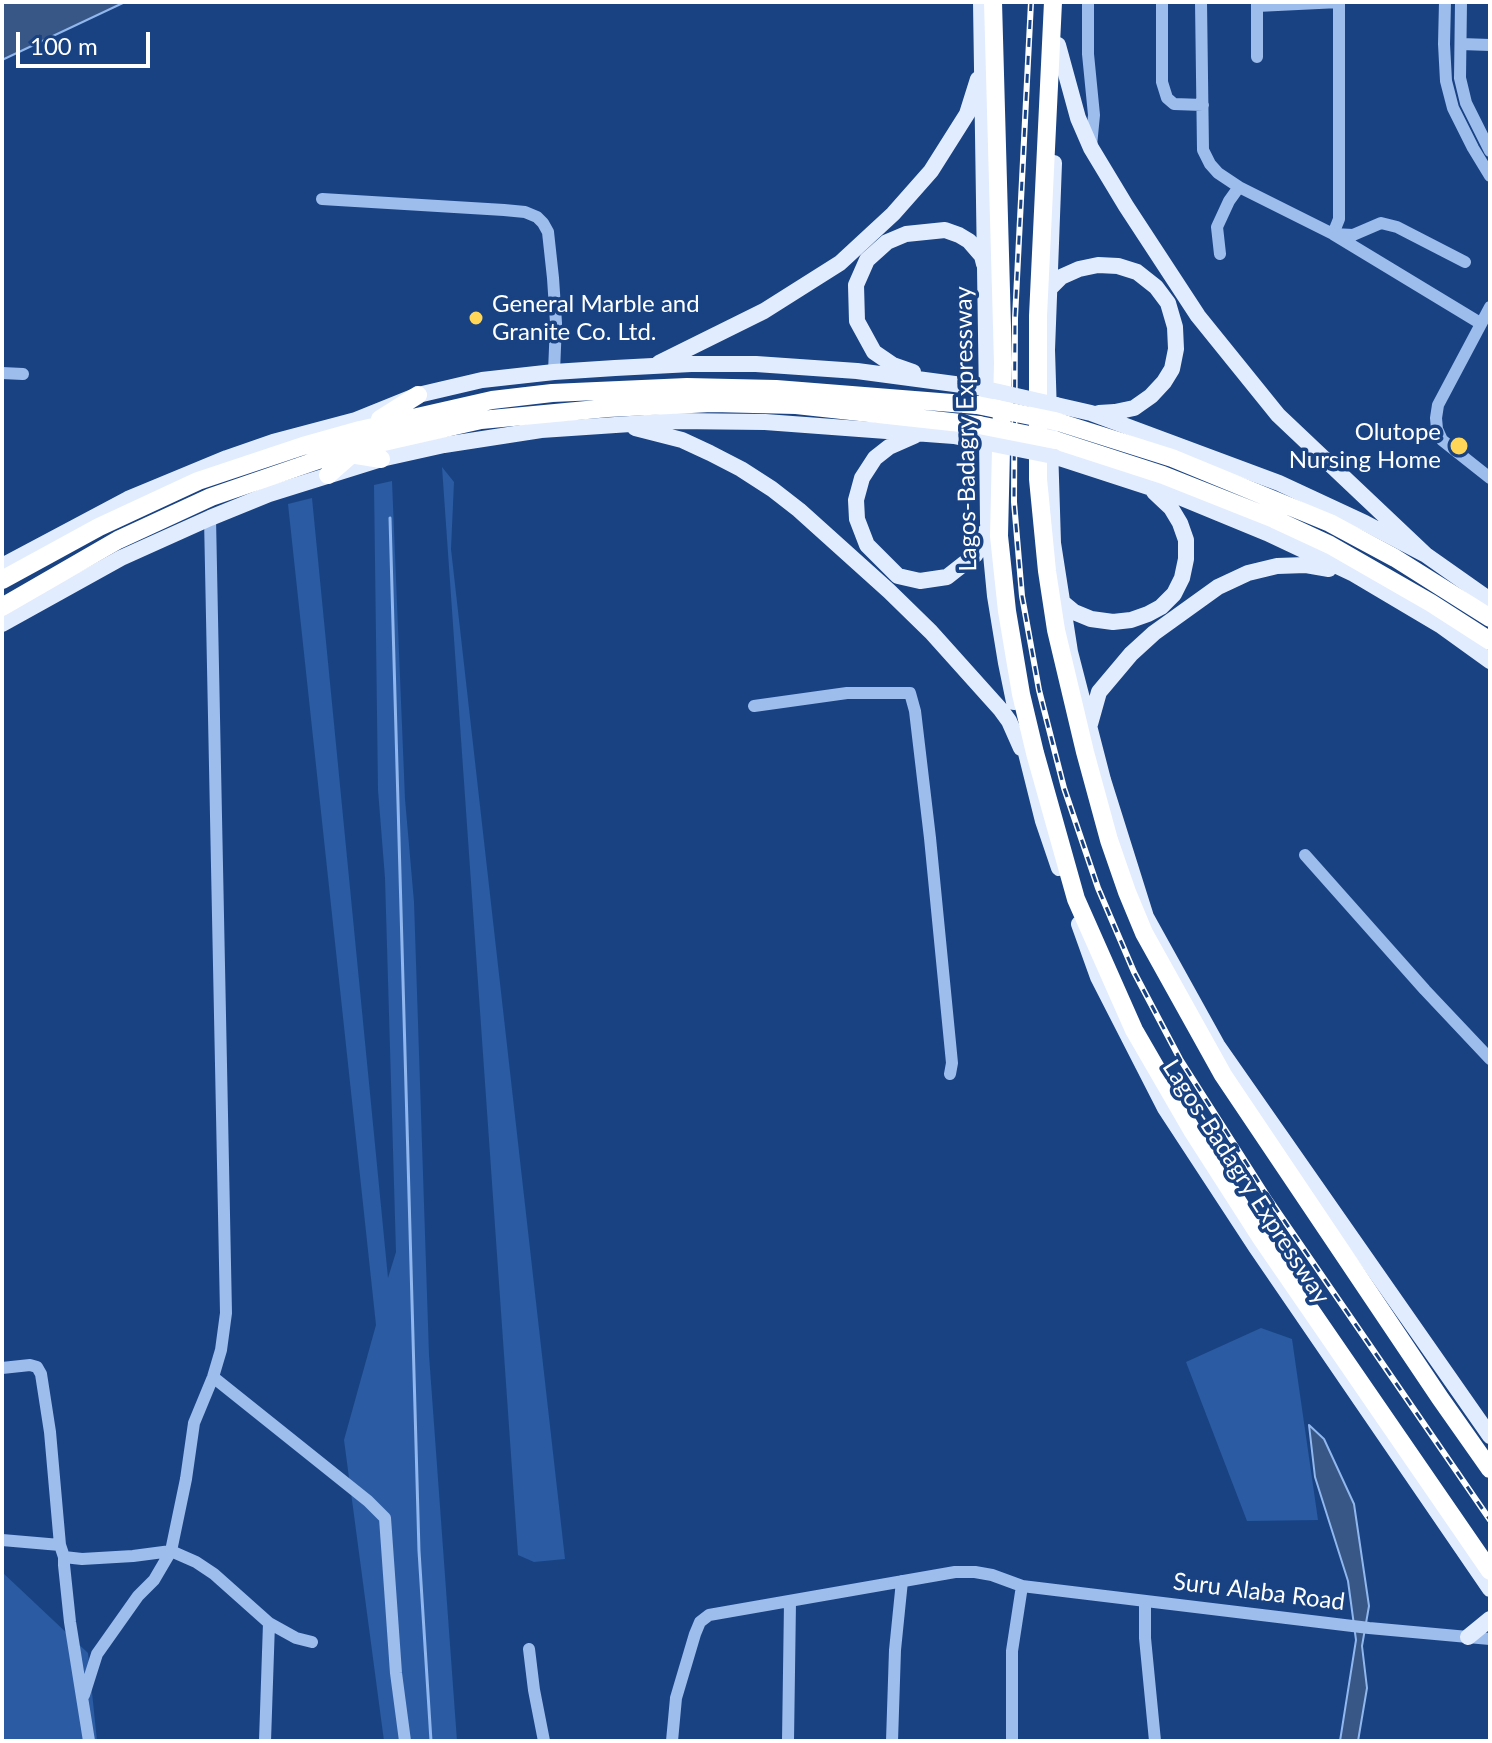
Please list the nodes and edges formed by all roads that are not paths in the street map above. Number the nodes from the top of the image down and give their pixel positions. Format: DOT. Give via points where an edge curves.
graph roads {
  1 [pos="981,2"];
  2 [pos="993,2"];
  3 [pos="1053,2"];
  4 [pos="1061,2"];
  5 [pos="1088,2"];
  6 [pos="1162,2"];
  7 [pos="1201,2"];
  8 [pos="1445,2"];
  9 [pos="1461,2"];
  10 [pos="1257,4"];
  11 [pos="1461,44"];
  12 [pos="1058,45"];
  13 [pos="1490,45"];
  14 [pos="983,54"];
  15 [pos="1257,57"];
  16 [pos="1203,105"];
  17 [pos="1091,148"];
  18 [pos="1490,151"];
  19 [pos="1490,176"];
  20 [pos="1239,187"];
  21 [pos="322,199"];
  22 [pos="1333,234"];
  23 [pos="1220,254"];
  24 [pos="1465,262"];
  25 [pos="986,275"];
  26 [pos="1050,288"];
  27 [pos="1490,307"];
  28 [pos="1480,323"];
  29 [pos="651,366"];
  30 [pos="554,372"];
  31 [pos="2,373"];
  32 [pos="23,374"];
  33 [pos="934,380"];
  34 [pos="418,395"];
  35 [pos="977,396"];
  36 [pos="394,412"];
  37 [pos="1091,413"];
  38 [pos="424,415"];
  39 [pos="606,426"];
  40 [pos="1054,431"];
  41 [pos="978,433"];
  42 [pos="923,434"];
  43 [pos="363,441"];
  44 [pos="328,466"];
  45 [pos="1490,478"];
  46 [pos="1150,488"];
  47 [pos="210,518"];
  48 [pos="988,523"];
  49 [pos="1426,555"];
  50 [pos="2,566"];
  51 [pos="1354,574"];
  52 [pos="2,580"];
  53 [pos="1490,600"];
  54 [pos="1062,602"];
  55 [pos="2,607"];
  56 [pos="1490,618"];
  57 [pos="2,624"];
  58 [pos="1490,641"];
  59 [pos="1490,661"];
  60 [pos="754,706"];
  61 [pos="1090,726"];
  62 [pos="1031,774"];
  63 [pos="1305,855"];
  64 [pos="1490,1059"];
  65 [pos="950,1074"];
  66 [pos="2,1368"];
  67 [pos="213,1377"];
  68 [pos="1490,1436"];
  69 [pos="1490,1469"];
  70 [pos="2,1540"];
  71 [pos="62,1551"];
  72 [pos="171,1551"];
  73 [pos="1490,1571"];
  74 [pos="902,1581"];
  75 [pos="1022,1586"];
  76 [pos="1490,1589"];
  77 [pos="1145,1601"];
  78 [pos="790,1602"];
  79 [pos="1490,1619"];
  80 [pos="269,1623"];
  81 [pos="1468,1637"];
  82 [pos="1490,1639"];
  83 [pos="312,1642"];
  84 [pos="529,1649"];
  85 [pos="83,1698"];
  86 [pos="89,1741"];
  87 [pos="265,1741"];
  88 [pos="405,1741"];
  89 [pos="544,1741"];
  90 [pos="672,1741"];
  91 [pos="788,1741"];
  92 [pos="892,1741"];
  93 [pos="1012,1741"];
  94 [pos="1155,1741"];
  1 -- 14 [label="main road, Lagos-Badagry Expressway"];
  2 -- 73 [label="highway, Lagos-Badagry Expressway" via="1003,363 999,536 1021,694 1076,899 1134,1030 1193,1132"];
  3 -- 69 [label="highway, Lagos-Badagry Expressway" via="1038,316 1038,479 1056,630 1109,840 1144,933 1223,1075"];
  4 -- 12 [label="main road, Lagos-Badagry Expressway"];
  5 -- 17 [label="street"];
  6 -- 16 [label="street" via="1162,82 1167,98 1174,104"];
  7 -- 16 [label="street"];
  8 -- 19 [label="street" via="1446,81 1453,108"];
  9 -- 11 [label="street"];
  10 -- 15 [label="street"];
  10 -- 22 [label="street" via="1339,2 1339,219"];
  11 -- 13 [label="street"];
  11 -- 18 [label="street" via="1466,103"];
  12 -- 17 [label="main road"];
  12 -- 26 [label="main road, Lagos-Badagry Expressway"];
  14 -- 25 [label="main road, Lagos-Badagry Expressway"];
  14 -- 29 [label="main road" via="967,114 931,171 893,214 840,263 764,311"];
  16 -- 20 [label="street" via="1203,150 1218,173"];
  17 -- 49 [label="main road" via="1198,316 1278,415"];
  20 -- 22 [label="street"];
  20 -- 23 [label="street" via="1217,227"];
  21 -- 30 [label="street" via="504,210 537,217 548,232 556,323"];
  22 -- 24 [label="street" via="1353,235 1381,223"];
  22 -- 28 [label="street"];
  25 -- 33 [label="main road" via="982,256 969,241 945,230 906,234 867,260 856,285 857,321 865,338 893,365"];
  25 -- 48 [label="main road, Lagos-Badagry Expressway"];
  26 -- 37 [label="main road" via="1079,269 1118,266 1137,272 1168,303 1176,349 1164,382 1134,408"];
  26 -- 54 [label="main road, Lagos-Badagry Expressway" via="1053,543"];
  27 -- 28 [label="street"];
  28 -- 45 [label="street" via="1436,418 1442,440"];
  29 -- 30 [label="main road"];
  29 -- 33 [label="main road" via="756,364"];
  30 -- 34 [label="main road" via="482,380"];
  31 -- 32 [label="street"];
  33 -- 35 [label="main road"];
  34 -- 36 [label="highway"];
  34 -- 43 [label="main road"];
  35 -- 38 [label="highway" via="687,387 552,393"];
  35 -- 40 [label="highway, bridge"];
  36 -- 38 [label="highway"];
  36 -- 43 [label="highway"];
  37 -- 40 [label="main road"];
  37 -- 49 [label="main road" via="1279,483"];
  38 -- 43 [label="highway"];
  39 -- 42 [label="main road" via="723,420"];
  39 -- 43 [label="main road"];
  39 -- 62 [label="main road" via="682,440 741,469 799,510 910,612 1001,710"];
  40 -- 41 [label="highway, bridge"];
  40 -- 46 [label="main road"];
  40 -- 56 [label="highway" via="1172,458 1330,523"];
  40 -- 58 [label="highway" via="1330,545"];
  41 -- 42 [label="main road"];
  41 -- 43 [label="highway" via="796,405 712,403 481,420"];
  42 -- 48 [label="main road" via="889,447 862,478 857,519 867,545 898,576 920,581 947,577 975,555"];
  43 -- 44 [label="highway"];
  43 -- 44 [label="main road"];
  43 -- 50 [label="main road" via="273,442 128,499"];
  43 -- 52 [label="highway" via="303,446 198,481"];
  44 -- 47 [label="main road"];
  44 -- 55 [label="highway" via="233,489 183,510 118,540"];
  46 -- 51 [label="main road"];
  46 -- 54 [label="main road" via="1171,508 1186,540 1184,569 1174,594 1148,614 1113,622 1091,619"];
  47 -- 57 [label="main road" via="121,558"];
  47 -- 67 [label="street" via="226,1313"];
  48 -- 62 [label="main road, Lagos-Badagry Expressway" via="1006,663"];
  49 -- 53 [label="main road"];
  51 -- 59 [label="main road"];
  51 -- 61 [label="main road" via="1277,566 1218,587 1131,654 1099,692"];
  54 -- 61 [label="main road, Lagos-Badagry Expressway"];
  60 -- 65 [label="street" via="847,693 910,693 930,838"];
  61 -- 68 [label="main road, Lagos-Badagry Expressway" via="1146,917 1217,1045"];
  62 -- 76 [label="main road, Lagos-Badagry Expressway" via="1098,977 1165,1108"];
  63 -- 64 [label="street"];
  66 -- 71 [label="street" via="30,1365 41,1374"];
  67 -- 72 [label="street" via="194,1423"];
  67 -- 88 [label="street" via="385,1518"];
  70 -- 71 [label="street"];
  71 -- 72 [label="street" via="82,1559"];
  71 -- 85 [label="street"];
  72 -- 80 [label="street" via="214,1574"];
  72 -- 85 [label="street" via="97,1654"];
  74 -- 75 [label="street, Suru Alaba Road" via="975,1572"];
  74 -- 78 [label="street, Suru Alaba Road"];
  74 -- 92 [label="street"];
  75 -- 77 [label="street, Suru Alaba Road"];
  75 -- 93 [label="street" via="1012,1651"];
  77 -- 81 [label="street, Suru Alaba Road"];
  77 -- 94 [label="street"];
  78 -- 90 [label="street, Suru Alaba Road" via="709,1615 700,1622 676,1698"];
  78 -- 91 [label="street"];
  79 -- 81 [label="main road"];
  80 -- 83 [label="street"];
  80 -- 87 [label="street"];
  81 -- 82 [label="street, Suru Alaba Road"];
  84 -- 89 [label="street"];
  85 -- 86 [label="street"];
}
